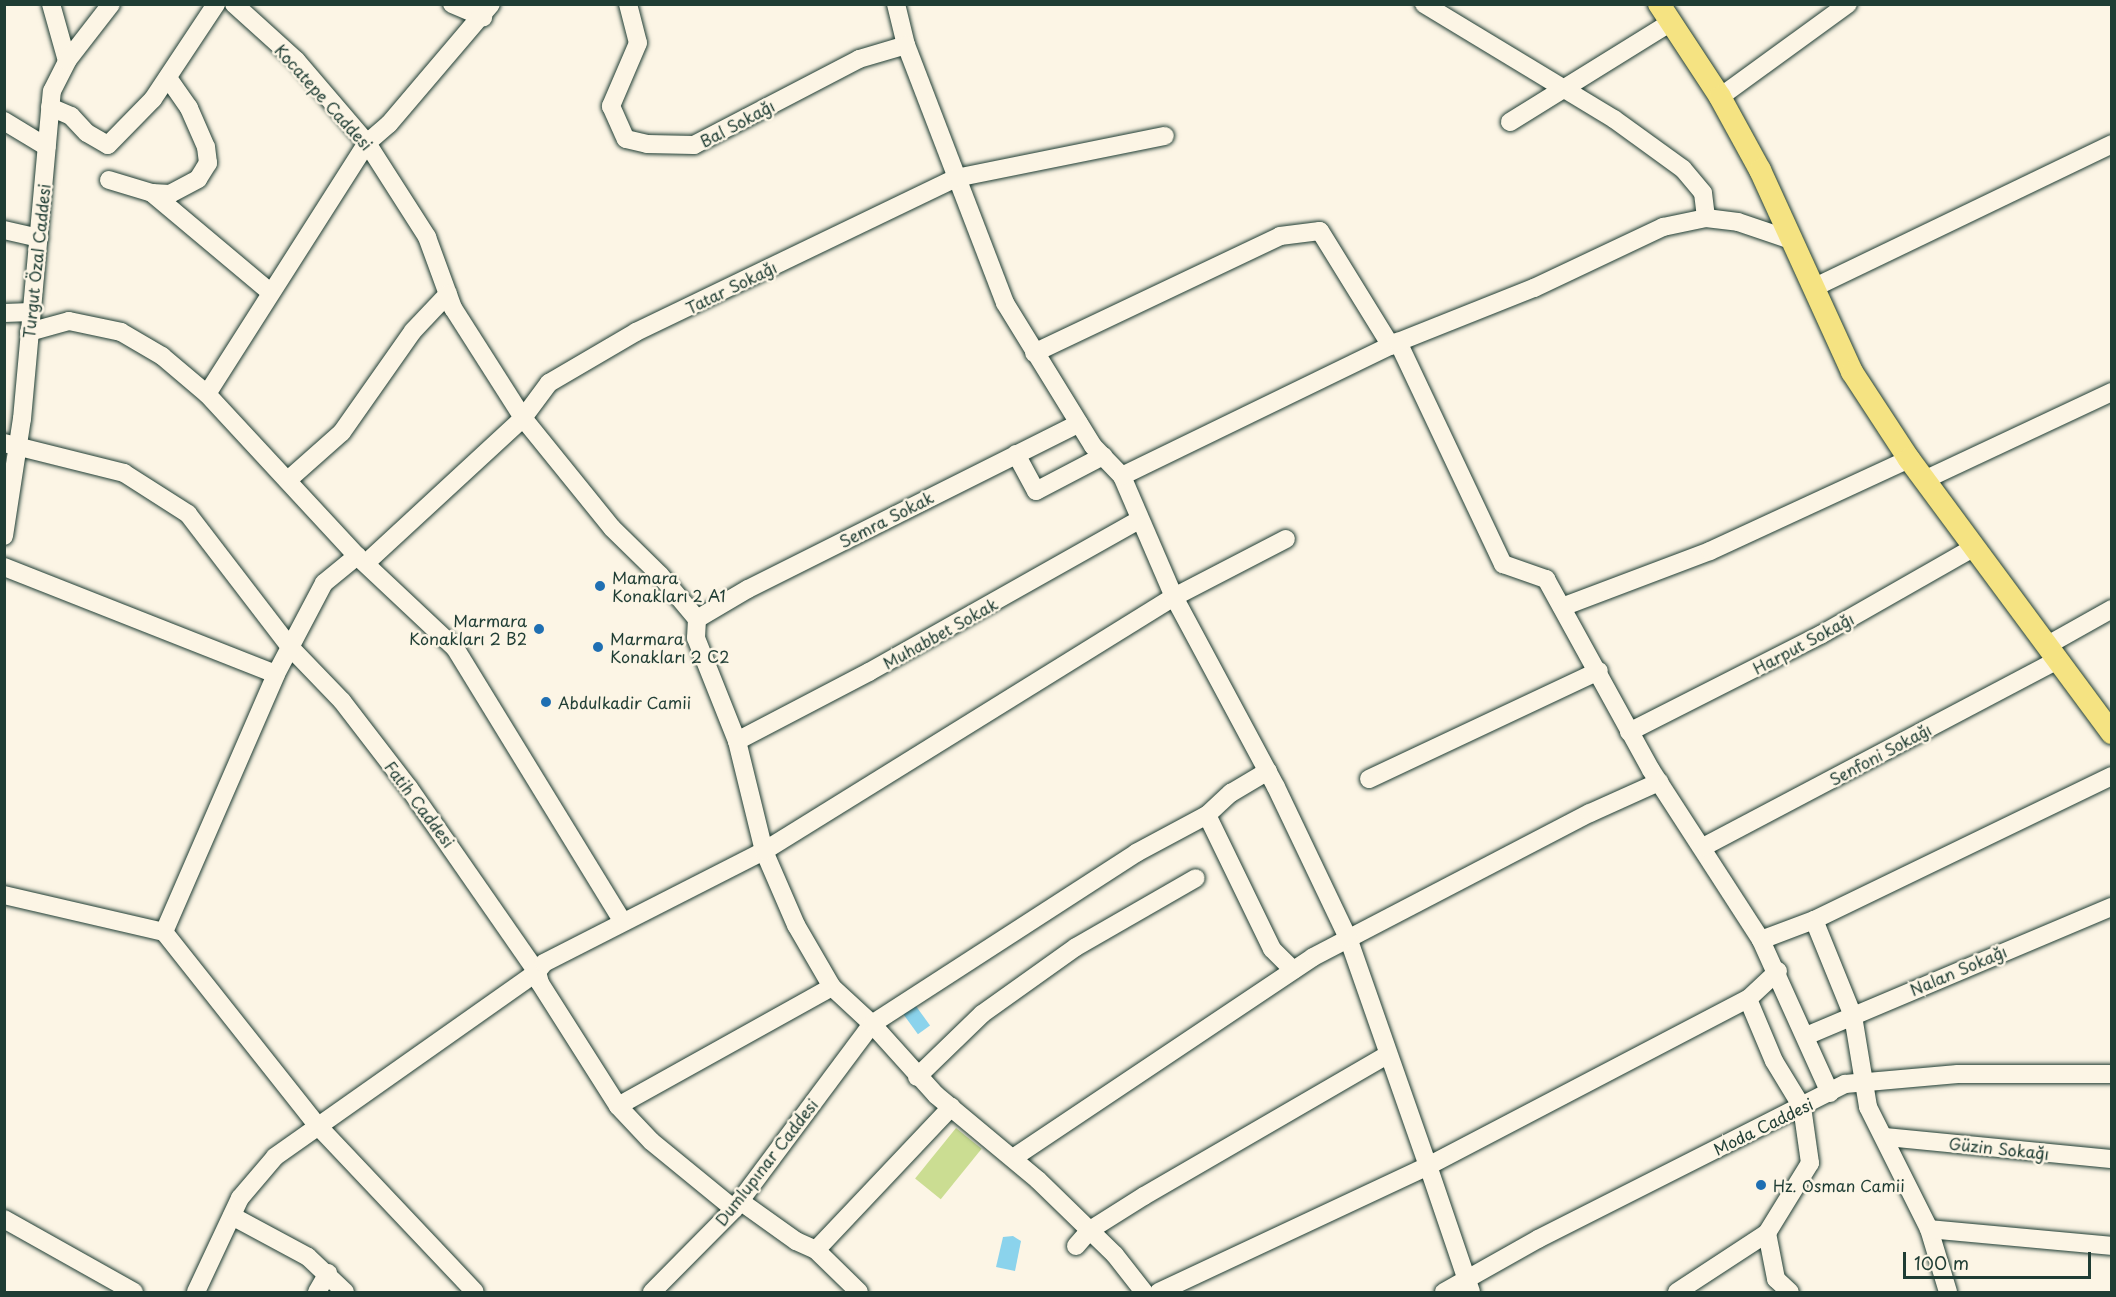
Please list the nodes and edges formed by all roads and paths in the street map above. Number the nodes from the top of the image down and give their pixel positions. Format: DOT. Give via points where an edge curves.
graph roads {
  1 [pos="51,4"];
  2 [pos="111,4"];
  3 [pos="216,4"];
  4 [pos="234,4"];
  5 [pos="452,4"];
  6 [pos="628,4"];
  7 [pos="896,4"];
  8 [pos="1424,4"];
  9 [pos="1848,4"];
  10 [pos="487,11"];
  11 [pos="1665,13"];
  12 [pos="906,45"];
  13 [pos="67,61"];
  14 [pos="168,78"];
  15 [pos="1565,90"];
  16 [pos="1720,97"];
  17 [pos="50,107"];
  18 [pos="4,121"];
  19 [pos="1510,122"];
  20 [pos="1165,136"];
  21 [pos="367,142"];
  22 [pos="2112,144"];
  23 [pos="47,147"];
  24 [pos="956,178"];
  25 [pos="109,180"];
  26 [pos="152,193"];
  27 [pos="1707,218"];
  28 [pos="4,230"];
  29 [pos="39,238"];
  30 [pos="1791,240"];
  31 [pos="1814,288"];
  32 [pos="272,293"];
  33 [pos="448,294"];
  34 [pos="31,312"];
  35 [pos="4,313"];
  36 [pos="29,332"];
  37 [pos="1395,344"];
  38 [pos="1034,353"];
  39 [pos="2112,392"];
  40 [pos="207,394"];
  41 [pos="523,418"];
  42 [pos="1079,423"];
  43 [pos="11,444"];
  44 [pos="1016,454"];
  45 [pos="1103,456"];
  46 [pos="1909,459"];
  47 [pos="1122,476"];
  48 [pos="288,480"];
  49 [pos="1924,480"];
  50 [pos="1140,519"];
  51 [pos="4,536"];
  52 [pos="1286,539"];
  53 [pos="1973,548"];
  54 [pos="361,560"];
  55 [pos="4,567"];
  56 [pos="1174,597"];
  57 [pos="1562,607"];
  58 [pos="2112,609"];
  59 [pos="697,619"];
  60 [pos="290,647"];
  61 [pos="2052,653"];
  62 [pos="1599,671"];
  63 [pos="276,674"];
  64 [pos="1629,732"];
  65 [pos="2112,733"];
  66 [pos="737,741"];
  67 [pos="1268,771"];
  68 [pos="2112,776"];
  69 [pos="1369,779"];
  70 [pos="1659,782"];
  71 [pos="1207,815"];
  72 [pos="1703,848"];
  73 [pos="764,851"];
  74 [pos="1196,878"];
  75 [pos="4,895"];
  76 [pos="2110,911"];
  77 [pos="1814,920"];
  78 [pos="623,922"];
  79 [pos="164,932"];
  80 [pos="1348,938"];
  81 [pos="1761,940"];
  82 [pos="1293,970"];
  83 [pos="1778,971"];
  84 [pos="537,972"];
  85 [pos="832,987"];
  86 [pos="1748,999"];
  87 [pos="1854,1016"];
  88 [pos="872,1024"];
  89 [pos="1806,1036"];
  90 [pos="1387,1055"];
  91 [pos="2112,1074"];
  92 [pos="917,1077"];
  93 [pos="1864,1080"];
  94 [pos="1830,1093"];
  95 [pos="618,1106"];
  96 [pos="951,1107"];
  97 [pos="1802,1107"];
  98 [pos="318,1126"];
  99 [pos="1886,1137"];
  100 [pos="1013,1158"];
  101 [pos="2112,1159"];
  102 [pos="1428,1166"];
  103 [pos="737,1205"];
  104 [pos="232,1216"];
  105 [pos="4,1219"];
  106 [pos="1929,1229"];
  107 [pos="1090,1230"];
  108 [pos="1767,1233"];
  109 [pos="1076,1245"];
  110 [pos="2112,1246"];
  111 [pos="816,1250"];
  112 [pos="328,1273"];
  113 [pos="111,1287"];
  114 [pos="1469,1287"];
  115 [pos="134,1293"];
  116 [pos="196,1293"];
  117 [pos="317,1293"];
  118 [pos="345,1293"];
  119 [pos="475,1293"];
  120 [pos="652,1293"];
  121 [pos="860,1293"];
  122 [pos="1144,1293"];
  123 [pos="1159,1293"];
  124 [pos="1444,1293"];
  125 [pos="1677,1293"];
  126 [pos="1790,1293"];
  127 [pos="1948,1293"];
  1 -- 13 [label="street"];
  2 -- 13 [label="street, Turgut Özal Caddesi"];
  3 -- 14 [label="street"];
  4 -- 21 [label="street, Kocatepe Caddesi" via="296,60"];
  5 -- 10 [label="street"];
  6 -- 12 [label="street, Bal Sokağı" via="638,43 611,105 626,139 693,145 859,59"];
  7 -- 12 [label="street"];
  8 -- 15 [label="street"];
  9 -- 16 [label="street"];
  10 -- 21 [label="street" via="390,124"];
  11 -- 15 [label="street"];
  11 -- 16 [label="main road"];
  12 -- 24 [label="street"];
  13 -- 17 [label="street, Turgut Özal Caddesi" via="52,91"];
  14 -- 17 [label="street" via="108,145 87,133 71,116"];
  14 -- 26 [label="street" via="189,108 206,147 208,163 198,180 170,194"];
  15 -- 19 [label="street"];
  15 -- 27 [label="street" via="1614,119 1683,169 1703,193"];
  16 -- 30 [label="main road"];
  17 -- 23 [label="street, Turgut Özal Caddesi"];
  18 -- 23 [label="street"];
  20 -- 24 [label="street, Tatar Sokağı"];
  21 -- 32 [label="street"];
  21 -- 33 [label="street, Kocatepe Caddesi" via="427,237"];
  22 -- 31 [label="street"];
  23 -- 29 [label="street, Turgut Özal Caddesi"];
  24 -- 38 [label="street" via="1005,303"];
  24 -- 41 [label="street, Tatar Sokağı" via="589,358 549,383"];
  25 -- 26 [label="street"];
  26 -- 32 [label="street"];
  27 -- 30 [label="street" via="1738,222"];
  27 -- 37 [label="street" via="1663,227 1534,288"];
  28 -- 29 [label="street"];
  29 -- 34 [label="street, Turgut Özal Caddesi"];
  30 -- 31 [label="main road"];
  31 -- 46 [label="main road" via="1852,372"];
  32 -- 40 [label="street"];
  33 -- 41 [label="street, Kocatepe Caddesi"];
  33 -- 48 [label="street" via="413,331 342,432"];
  34 -- 35 [label="street"];
  34 -- 36 [label="street, Turgut Özal Caddesi"];
  36 -- 40 [label="street" via="69,321 122,333 162,356"];
  36 -- 43 [label="street, Turgut Özal Caddesi"];
  37 -- 38 [label="street" via="1320,231 1280,236"];
  37 -- 47 [label="street"];
  37 -- 57 [label="street" via="1503,564 1546,579"];
  38 -- 42 [label="street"];
  39 -- 49 [label="street"];
  40 -- 48 [label="street"];
  41 -- 54 [label="street, Tatar Sokağı"];
  41 -- 59 [label="street, Kocatepe Caddesi" via="612,528"];
  42 -- 44 [label="street, Semra Sokak"];
  42 -- 45 [label="street"];
  43 -- 51 [label="street, Turgut Özal Caddesi"];
  43 -- 60 [label="street, Fatih Caddesi" via="124,473 188,514"];
  44 -- 45 [label="street" via="1036,491"];
  44 -- 59 [label="street, Semra Sokak"];
  45 -- 47 [label="street"];
  46 -- 49 [label="main road"];
  46 -- 57 [label="street" via="1710,551"];
  47 -- 50 [label="street"];
  48 -- 54 [label="street"];
  49 -- 53 [label="main road"];
  50 -- 56 [label="street"];
  50 -- 66 [label="street, Muhabbet Sokak" via="870,672"];
  52 -- 56 [label="street"];
  53 -- 61 [label="main road"];
  53 -- 64 [label="street, Harput Sokağı" via="1822,634"];
  54 -- 60 [label="street, Tatar Sokağı" via="324,583"];
  54 -- 78 [label="street" via="455,648"];
  55 -- 63 [label="street"];
  56 -- 67 [label="street"];
  56 -- 73 [label="street"];
  57 -- 62 [label="street"];
  58 -- 61 [label="street, Senfoni Sokağı"];
  59 -- 66 [label="street" via="696,638"];
  60 -- 63 [label="street, Tatar Sokağı"];
  60 -- 84 [label="street, Fatih Caddesi" via="342,701 409,788"];
  61 -- 65 [label="main road"];
  61 -- 72 [label="street, Senfoni Sokağı"];
  62 -- 64 [label="street"];
  62 -- 69 [label="street"];
  63 -- 79 [label="street, Tatar Sokağı"];
  64 -- 70 [label="street"];
  66 -- 73 [label="street"];
  67 -- 71 [label="street" via="1232,793"];
  67 -- 80 [label="street"];
  68 -- 77 [label="street"];
  70 -- 72 [label="street"];
  70 -- 80 [label="street" via="1590,813"];
  71 -- 82 [label="street" via="1272,949"];
  71 -- 88 [label="street" via="1136,853"];
  72 -- 81 [label="street"];
  73 -- 78 [label="street"];
  73 -- 85 [label="street" via="796,925"];
  74 -- 92 [label="street" via="1076,948 1000,1001"];
  75 -- 79 [label="street"];
  76 -- 87 [label="street, Nalan Sokağı" via="1967,965"];
  77 -- 81 [label="street"];
  77 -- 87 [label="street"];
  78 -- 84 [label="street" via="544,963"];
  79 -- 98 [label="street"];
  80 -- 82 [label="street"];
  80 -- 90 [label="street"];
  81 -- 83 [label="street"];
  82 -- 100 [label="street"];
  83 -- 86 [label="street"];
  83 -- 89 [label="street"];
  84 -- 95 [label="street, Fatih Caddesi" via="540,983"];
  84 -- 98 [label="street"];
  85 -- 88 [label="street"];
  85 -- 95 [label="street"];
  86 -- 97 [label="street" via="1774,1061"];
  86 -- 102 [label="street"];
  87 -- 89 [label="street, Nalan Sokağı"];
  87 -- 93 [label="street"];
  88 -- 92 [label="street"];
  88 -- 103 [label="street, Dumlupınar Caddesi"];
  89 -- 94 [label="street"];
  90 -- 102 [label="street"];
  90 -- 107 [label="street"];
  91 -- 93 [label="street, Moda Caddesi" via="1958,1074"];
  92 -- 96 [label="street"];
  93 -- 94 [label="street, Moda Caddesi" via="1845,1084"];
  93 -- 99 [label="street" via="1868,1107"];
  94 -- 97 [label="street, Moda Caddesi"];
  95 -- 103 [label="street, Fatih Caddesi" via="651,1141"];
  96 -- 100 [label="street"];
  96 -- 111 [label="street"];
  97 -- 108 [label="street" via="1810,1163"];
  97 -- 114 [label="street, Moda Caddesi" via="1538,1239"];
  98 -- 104 [label="street" via="275,1157 240,1198"];
  98 -- 119 [label="street"];
  99 -- 101 [label="street, Güzin Sokağı"];
  99 -- 106 [label="street"];
  100 -- 107 [label="street"];
  102 -- 114 [label="street"];
  102 -- 123 [label="street"];
  103 -- 111 [label="street, Fatih Caddesi"];
  103 -- 120 [label="street, Dumlupınar Caddesi"];
  104 -- 112 [label="street" via="308,1257"];
  104 -- 116 [label="street"];
  105 -- 113 [label="street"];
  106 -- 110 [label="street"];
  106 -- 127 [label="street"];
  107 -- 109 [label="street"];
  107 -- 122 [label="street"];
  108 -- 125 [label="street"];
  108 -- 126 [label="street" via="1776,1279"];
  111 -- 121 [label="street, Fatih Caddesi"];
  112 -- 117 [label="street"];
  112 -- 118 [label="street"];
  113 -- 115 [label="street"];
  114 -- 124 [label="street, Moda Caddesi"];
}
